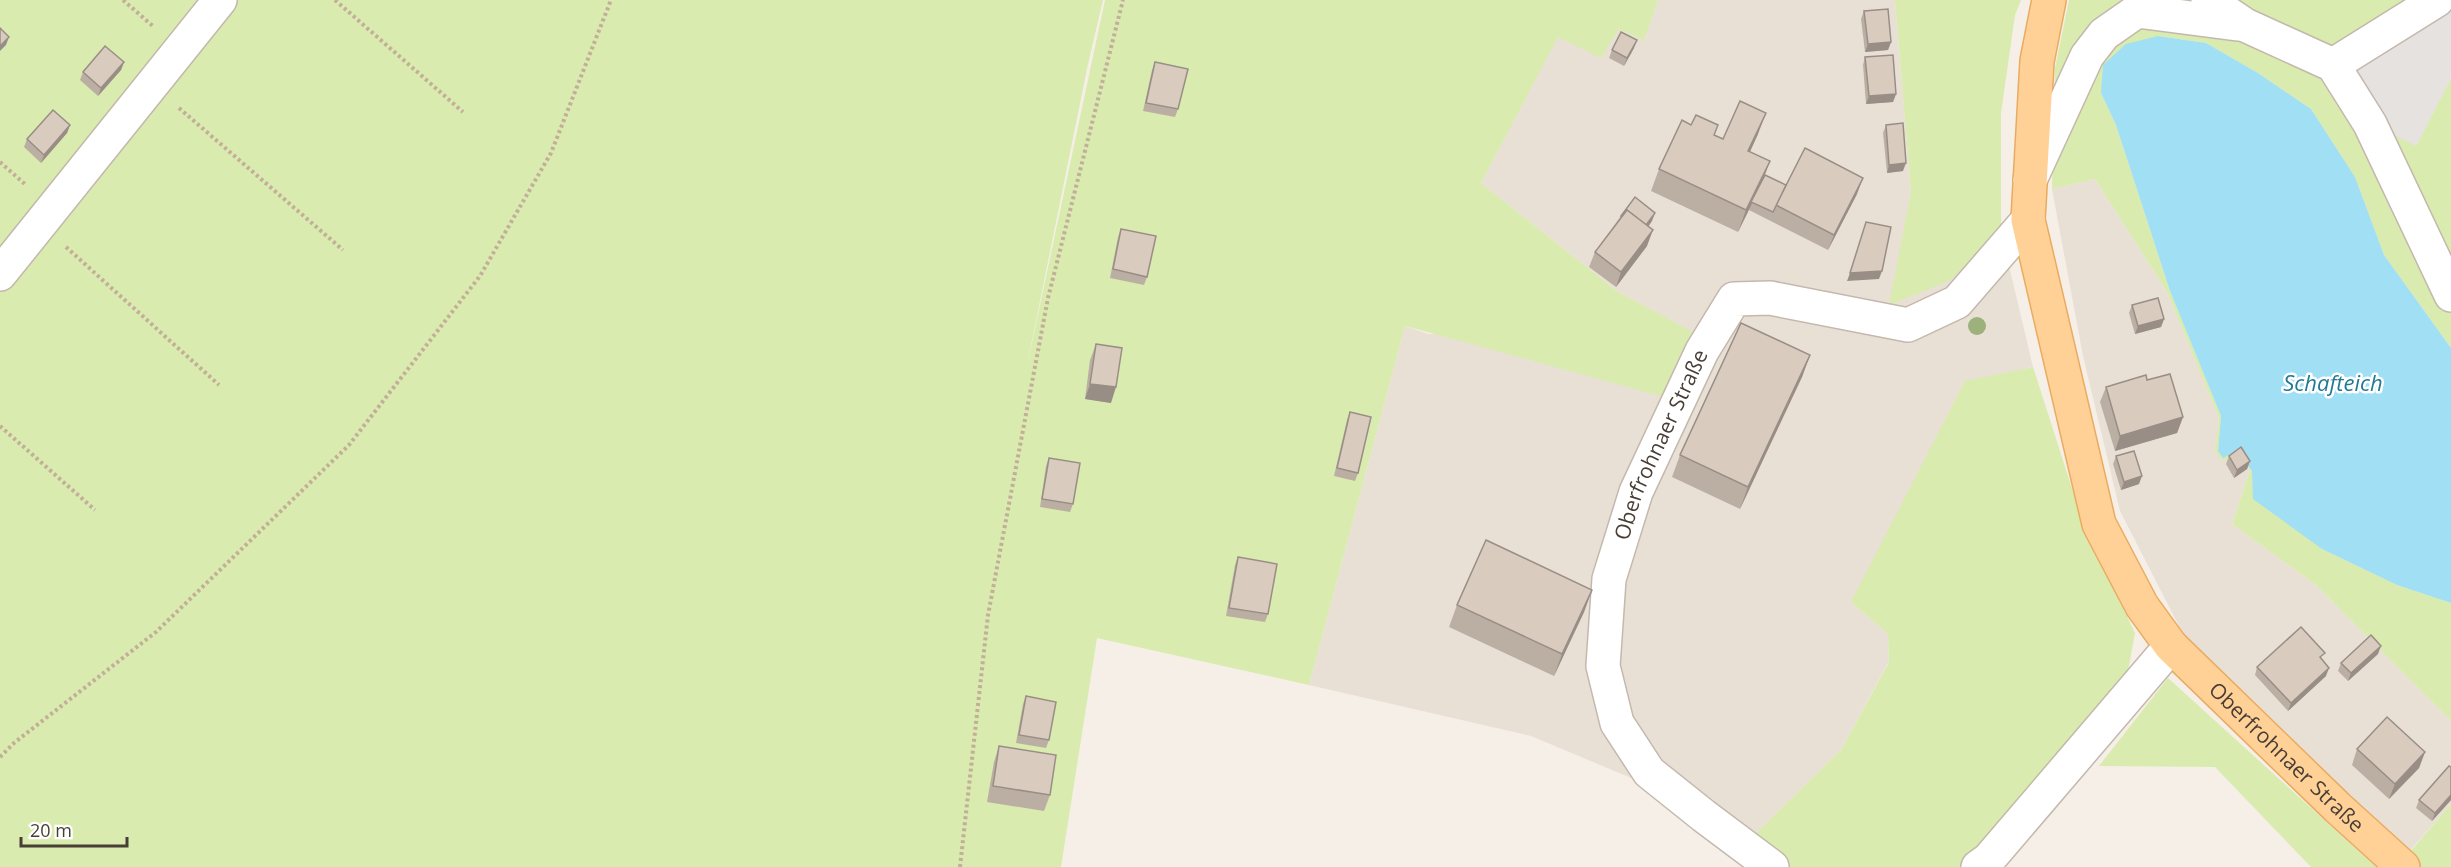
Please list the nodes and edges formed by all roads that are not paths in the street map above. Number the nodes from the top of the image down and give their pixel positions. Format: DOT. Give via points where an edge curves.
graph roads {
  1 [pos="220,0"];
  2 [pos="2049,0"];
  3 [pos="2208,0"];
  4 [pos="2437,0"];
  5 [pos="2245,25"];
  6 [pos="2332,65"];
  7 [pos="2029,182"];
  8 [pos="2028,219"];
  9 [pos="2415,219"];
  10 [pos="2451,242"];
  11 [pos="0,274"];
  12 [pos="2451,295"];
  13 [pos="2171,646"];
  14 [pos="1772,867"];
  15 [pos="1978,867"];
  16 [pos="2403,867"];
  1 -- 11 [label="street"];
  2 -- 7 [label="main road, Oberfrohnaer Straße" via="2037,62"];
  3 -- 5 [label="street"];
  4 -- 6 [label="street"];
  5 -- 6 [label="street"];
  5 -- 7 [label="street" via="2137,11 2104,34 2087,56"];
  6 -- 9 [label="street" via="2370,124"];
  7 -- 8 [label="main road, Oberfrohnaer Straße"];
  8 -- 13 [label="main road, Oberfrohnaer Straße" via="2099,524 2142,606"];
  8 -- 14 [label="street, Oberfrohnaer Straße" via="1958,302 1908,326 1770,298 1734,299 1702,351 1636,492 1609,579 1603,666 1617,723 1649,772"];
  9 -- 10 [label="street"];
  9 -- 12 [label="street"];
  13 -- 15 [label="street" via="1989,859"];
  13 -- 16 [label="main road, Oberfrohnaer Straße"];
}
